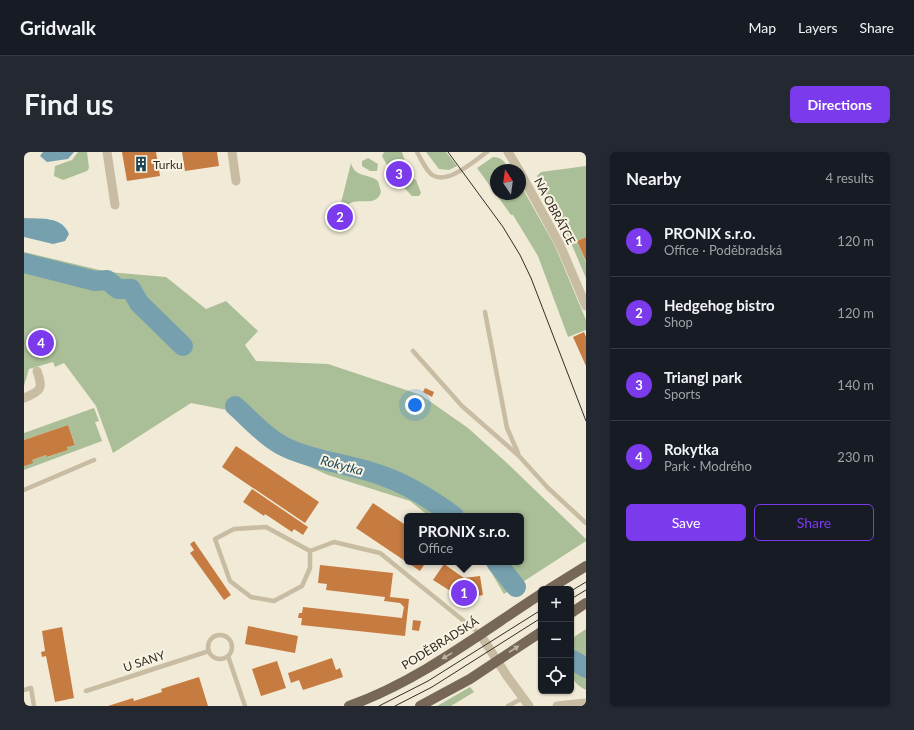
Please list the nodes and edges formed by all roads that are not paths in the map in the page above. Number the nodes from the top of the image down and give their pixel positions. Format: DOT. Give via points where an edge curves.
graph roads {
  1 [pos="106,152"];
  2 [pos="232,152"];
  3 [pos="417,152"];
  4 [pos="487,152"];
  5 [pos="508,152"];
  6 [pos="515,164"];
  7 [pos="236,181"];
  8 [pos="526,183"];
  9 [pos="115,205"];
  10 [pos="586,306"];
  11 [pos="484,312"];
  12 [pos="413,351"];
  13 [pos="37,371"];
  14 [pos="24,398"];
  15 [pos="519,456"];
  16 [pos="94,460"];
  17 [pos="24,490"];
  18 [pos="586,523"];
  19 [pos="310,551"];
  20 [pos="586,566"];
  21 [pos="554,586"];
  22 [pos="538,596"];
  23 [pos="586,603"];
  24 [pos="574,611"];
  25 [pos="480,634"];
  26 [pos="538,634"];
  27 [pos="208,651"];
  28 [pos="228,656"];
  29 [pos="497,661"];
  30 [pos="24,690"];
  31 [pos="86,691"];
  32 [pos="523,698"];
  33 [pos="586,703"];
  34 [pos="34,706"];
  35 [pos="246,706"];
  36 [pos="349,706"];
  37 [pos="420,706"];
  38 [pos="508,706"];
  39 [pos="529,706"];
  40 [pos="557,706"];
  1 -- 9 [label="street"];
  2 -- 7 [label="street"];
  3 -- 4 [label="lane" via="430,173 444,178"];
  5 -- 6 [label="street, NA OBRÁTCE"];
  8 -- 10 [label="street, NA OBRÁTCE" via="560,244"];
  11 -- 15 [label="lane" via="507,428"];
  12 -- 15 [label="lane" via="462,406"];
  13 -- 14 [label="street" via="41,382 39,390 36,394"];
  15 -- 18 [label="lane" via="548,488"];
  16 -- 17 [label="lane"];
  19 -- 19 [label="lane" via="266,527 234,529 215,539 230,581 251,598 274,601 302,586 310,568"];
  19 -- 25 [label="lane" via="334,542 380,553"];
  20 -- 21 [label="main road"];
  22 -- 25 [label="main road, PODĚBRADSKÁ"];
  23 -- 24 [label="main road"];
  25 -- 29 [label="street"];
  25 -- 36 [label="main road, PODĚBRADSKÁ, one-way" via="409,678"];
  29 -- 26 [label="main road, one-way"];
  27 -- 28 [label="lane" via="216,658"];
  27 -- 28 [label="lane" via="211,638 222,635 229,638 232,645"];
  27 -- 31 [label="lane, U SANY"];
  28 -- 35 [label="lane"];
  29 -- 32 [label="street"];
  29 -- 37 [label="main road"];
  30 -- 34 [label="lane" via="31,688"];
  32 -- 38 [label="lane"];
  32 -- 39 [label="street"];
  33 -- 40 [label="street"];
}
